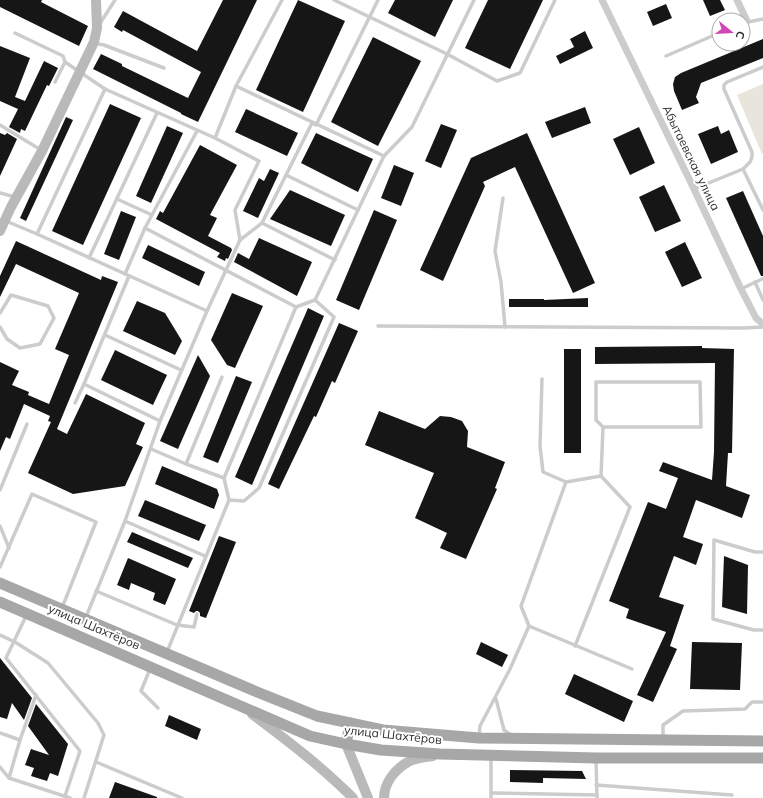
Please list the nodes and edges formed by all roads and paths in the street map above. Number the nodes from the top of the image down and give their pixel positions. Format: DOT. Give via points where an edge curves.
graph roads {
  1 [pos="96,0"];
  2 [pos="115,0"];
  3 [pos="282,0"];
  4 [pos="334,0"];
  5 [pos="378,0"];
  6 [pos="474,0"];
  7 [pos="555,0"];
  8 [pos="602,0"];
  9 [pos="738,0"];
  10 [pos="742,12"];
  11 [pos="371,17"];
  12 [pos="763,19"];
  13 [pos="751,21"];
  14 [pos="97,28"];
  15 [pos="15,33"];
  16 [pos="711,36"];
  17 [pos="94,42"];
  18 [pos="447,54"];
  19 [pos="666,56"];
  20 [pos="65,62"];
  21 [pos="763,67"];
  22 [pos="164,68"];
  23 [pos="80,72"];
  24 [pos="56,82"];
  25 [pos="236,86"];
  26 [pos="105,89"];
  27 [pos="157,113"];
  28 [pos="312,122"];
  29 [pos="0,125"];
  30 [pos="316,125"];
  31 [pos="197,131"];
  32 [pos="215,138"];
  33 [pos="42,151"];
  34 [pos="384,156"];
  35 [pos="743,169"];
  36 [pos="286,175"];
  37 [pos="694,189"];
  38 [pos="0,193"];
  39 [pos="16,197"];
  40 [pos="503,198"];
  41 [pos="117,199"];
  42 [pos="358,210"];
  43 [pos="763,210"];
  44 [pos="152,215"];
  45 [pos="5,220"];
  46 [pos="262,223"];
  47 [pos="145,228"];
  48 [pos="0,231"];
  49 [pos="37,234"];
  50 [pos="240,240"];
  51 [pos="90,258"];
  52 [pos="335,260"];
  53 [pos="227,270"];
  54 [pos="125,274"];
  55 [pos="129,276"];
  56 [pos="762,279"];
  57 [pos="755,282"];
  58 [pos="741,289"];
  59 [pos="315,300"];
  60 [pos="763,300"];
  61 [pos="296,307"];
  62 [pos="207,311"];
  63 [pos="0,313"];
  64 [pos="378,326"];
  65 [pos="763,326"];
  66 [pos="0,327"];
  67 [pos="505,327"];
  68 [pos="105,335"];
  69 [pos="182,370"];
  70 [pos="222,377"];
  71 [pos="542,378"];
  72 [pos="84,384"];
  73 [pos="75,403"];
  74 [pos="160,421"];
  75 [pos="27,424"];
  76 [pos="604,427"];
  77 [pos="151,449"];
  78 [pos="186,464"];
  79 [pos="601,476"];
  80 [pos="224,478"];
  81 [pos="566,482"];
  82 [pos="0,490"];
  83 [pos="229,500"];
  84 [pos="125,521"];
  85 [pos="0,526"];
  86 [pos="9,548"];
  87 [pos="763,552"];
  88 [pos="205,556"];
  89 [pos="0,567"];
  90 [pos="0,583"];
  91 [pos="96,591"];
  92 [pos="0,602"];
  93 [pos="61,609"];
  94 [pos="28,613"];
  95 [pos="197,614"];
  96 [pos="85,619"];
  97 [pos="177,625"];
  98 [pos="529,626"];
  99 [pos="763,630"];
  100 [pos="0,635"];
  101 [pos="15,642"];
  102 [pos="575,646"];
  103 [pos="166,654"];
  104 [pos="151,666"];
  105 [pos="632,669"];
  106 [pos="36,695"];
  107 [pos="496,699"];
  108 [pos="763,702"];
  109 [pos="158,708"];
  110 [pos="244,708"];
  111 [pos="350,724"];
  112 [pos="0,733"];
  113 [pos="479,738"];
  114 [pos="515,739"];
  115 [pos="663,739"];
  116 [pos="20,740"];
  117 [pos="763,741"];
  118 [pos="346,744"];
  119 [pos="440,754"];
  120 [pos="491,756"];
  121 [pos="596,758"];
  122 [pos="763,758"];
  123 [pos="96,762"];
  124 [pos="0,766"];
  125 [pos="9,778"];
  126 [pos="596,785"];
  127 [pos="491,792"];
  128 [pos="732,795"];
  129 [pos="64,796"];
  130 [pos="597,796"];
  131 [pos="70,798"];
  132 [pos="84,798"];
  133 [pos="182,798"];
  134 [pos="353,798"];
  135 [pos="368,798"];
  136 [pos="384,798"];
  137 [pos="491,798"];
  1 -- 14 [label="street"];
  2 -- 14 [label="lane"];
  3 -- 25 [label="lane"];
  4 -- 11 [label="lane"];
  5 -- 11 [label="lane"];
  6 -- 18 [label="lane"];
  7 -- 18 [label="lane" via="520,73 497,80"];
  8 -- 37 [label="street, Абытаевская улица"];
  9 -- 10 [label="street"];
  11 -- 18 [label="lane"];
  11 -- 30 [label="lane"];
  12 -- 13 [label="lane"];
  14 -- 17 [label="street"];
  15 -- 20 [label="lane" via="63,56"];
  16 -- 19 [label="lane"];
  17 -- 22 [label="lane"];
  17 -- 23 [label="street"];
  18 -- 34 [label="lane" via="412,127"];
  20 -- 23 [label="lane"];
  20 -- 24 [label="lane"];
  21 -- 35 [label="lane" via="724,85 752,152 750,162"];
  23 -- 26 [label="lane"];
  23 -- 33 [label="street"];
  25 -- 28 [label="lane"];
  25 -- 32 [label="lane"];
  26 -- 27 [label="lane"];
  26 -- 49 [label="lane"];
  27 -- 31 [label="lane"];
  27 -- 41 [label="lane"];
  28 -- 30 [label="lane"];
  28 -- 36 [label="lane"];
  29 -- 33 [label="lane"];
  30 -- 34 [label="lane"];
  31 -- 32 [label="lane"];
  31 -- 44 [label="lane"];
  32 -- 50 [label="lane" via="259,161 235,210"];
  33 -- 39 [label="street"];
  34 -- 42 [label="lane"];
  35 -- 37 [label="lane"];
  35 -- 43 [label="lane"];
  36 -- 42 [label="lane"];
  36 -- 46 [label="lane"];
  37 -- 58 [label="street, Абытаевская улица"];
  38 -- 39 [label="lane"];
  39 -- 45 [label="street"];
  40 -- 67 [label="lane" via="495,251 502,282"];
  41 -- 44 [label="lane"];
  41 -- 51 [label="lane"];
  42 -- 52 [label="lane"];
  44 -- 47 [label="lane"];
  45 -- 48 [label="street"];
  45 -- 49 [label="lane"];
  46 -- 50 [label="lane"];
  46 -- 52 [label="lane"];
  47 -- 53 [label="lane"];
  47 -- 54 [label="lane"];
  49 -- 51 [label="lane"];
  50 -- 53 [label="lane"];
  51 -- 54 [label="lane"];
  52 -- 59 [label="lane"];
  53 -- 61 [label="lane"];
  53 -- 62 [label="lane"];
  54 -- 55 [label="lane"];
  55 -- 62 [label="lane"];
  55 -- 68 [label="lane"];
  56 -- 57 [label="lane"];
  57 -- 58 [label="lane"];
  57 -- 60 [label="lane"];
  58 -- 65 [label="street, Абытаевская улица"];
  59 -- 61 [label="lane"];
  59 -- 83 [label="lane" via="334,317 259,488 244,501"];
  61 -- 80 [label="lane"];
  62 -- 69 [label="lane"];
  63 -- 66 [label="lane" via="11,295 48,306 54,318 40,344 26,347 20,348 7,339"];
  64 -- 67 [label="lane"];
  65 -- 67 [label="lane"];
  68 -- 69 [label="lane"];
  68 -- 72 [label="lane"];
  69 -- 74 [label="lane"];
  70 -- 78 [label="lane"];
  71 -- 81 [label="lane" via="540,446 543,472"];
  72 -- 73 [label="lane"];
  72 -- 74 [label="lane"];
  74 -- 77 [label="lane"];
  75 -- 82 [label="lane"];
  76 -- 76 [label="lane" via="700,427 700,382 596,382 596,420"];
  76 -- 79 [label="lane"];
  77 -- 78 [label="lane"];
  77 -- 84 [label="lane"];
  78 -- 80 [label="lane"];
  79 -- 81 [label="lane"];
  79 -- 102 [label="lane" via="630,507"];
  80 -- 83 [label="lane"];
  81 -- 98 [label="lane" via="521,606"];
  83 -- 88 [label="lane"];
  84 -- 88 [label="lane"];
  84 -- 91 [label="lane"];
  85 -- 86 [label="lane"];
  86 -- 89 [label="lane"];
  86 -- 93 [label="lane" via="32,494 96,522"];
  87 -- 99 [label="lane" via="714,540 713,619"];
  88 -- 97 [label="lane"];
  90 -- 93 [label="main road, улица Шахтёров"];
  91 -- 96 [label="lane"];
  91 -- 97 [label="lane"];
  92 -- 94 [label="main road, улица Шахтёров"];
  93 -- 96 [label="main road, улица Шахтёров"];
  94 -- 101 [label="lane"];
  94 -- 104 [label="main road, улица Шахтёров"];
  95 -- 97 [label="lane" via="194,627"];
  96 -- 103 [label="main road, улица Шахтёров"];
  97 -- 103 [label="lane"];
  98 -- 102 [label="lane"];
  98 -- 107 [label="lane"];
  100 -- 101 [label="lane"];
  101 -- 106 [label="lane" via="6,658"];
  101 -- 123 [label="lane" via="48,663 98,723 104,735"];
  102 -- 105 [label="lane"];
  103 -- 111 [label="main road, улица Шахтёров" via="317,716"];
  104 -- 109 [label="lane" via="141,691"];
  104 -- 110 [label="main road, улица Шахтёров"];
  106 -- 116 [label="lane"];
  106 -- 129 [label="lane" via="80,751"];
  107 -- 113 [label="lane" via="480,726"];
  107 -- 114 [label="lane" via="504,730"];
  108 -- 115 [label="lane" via="752,702 745,709 683,711 663,725"];
  110 -- 118 [label="main road, улица Шахтёров" via="310,736"];
  110 -- 134 [label="street" via="303,752"];
  111 -- 113 [label="main road, улица Шахтёров" via="383,730"];
  111 -- 118 [label="main road"];
  112 -- 116 [label="lane"];
  113 -- 114 [label="main road, улица Шахтёров"];
  114 -- 115 [label="main road, улица Шахтёров"];
  115 -- 117 [label="main road, улица Шахтёров"];
  116 -- 125 [label="lane"];
  118 -- 119 [label="main road, улица Шахтёров" via="380,750"];
  118 -- 135 [label="street"];
  119 -- 120 [label="main road, улица Шахтёров"];
  119 -- 136 [label="street" via="409,761 399,768 391,776 384,791"];
  120 -- 121 [label="main road, улица Шахтёров"];
  120 -- 127 [label="lane"];
  121 -- 122 [label="main road, улица Шахтёров"];
  121 -- 126 [label="lane"];
  123 -- 132 [label="lane"];
  123 -- 133 [label="lane"];
  124 -- 125 [label="lane"];
  125 -- 129 [label="lane"];
  126 -- 128 [label="lane"];
  126 -- 130 [label="lane"];
  127 -- 130 [label="lane"];
  127 -- 137 [label="lane"];
  129 -- 131 [label="lane"];
}
